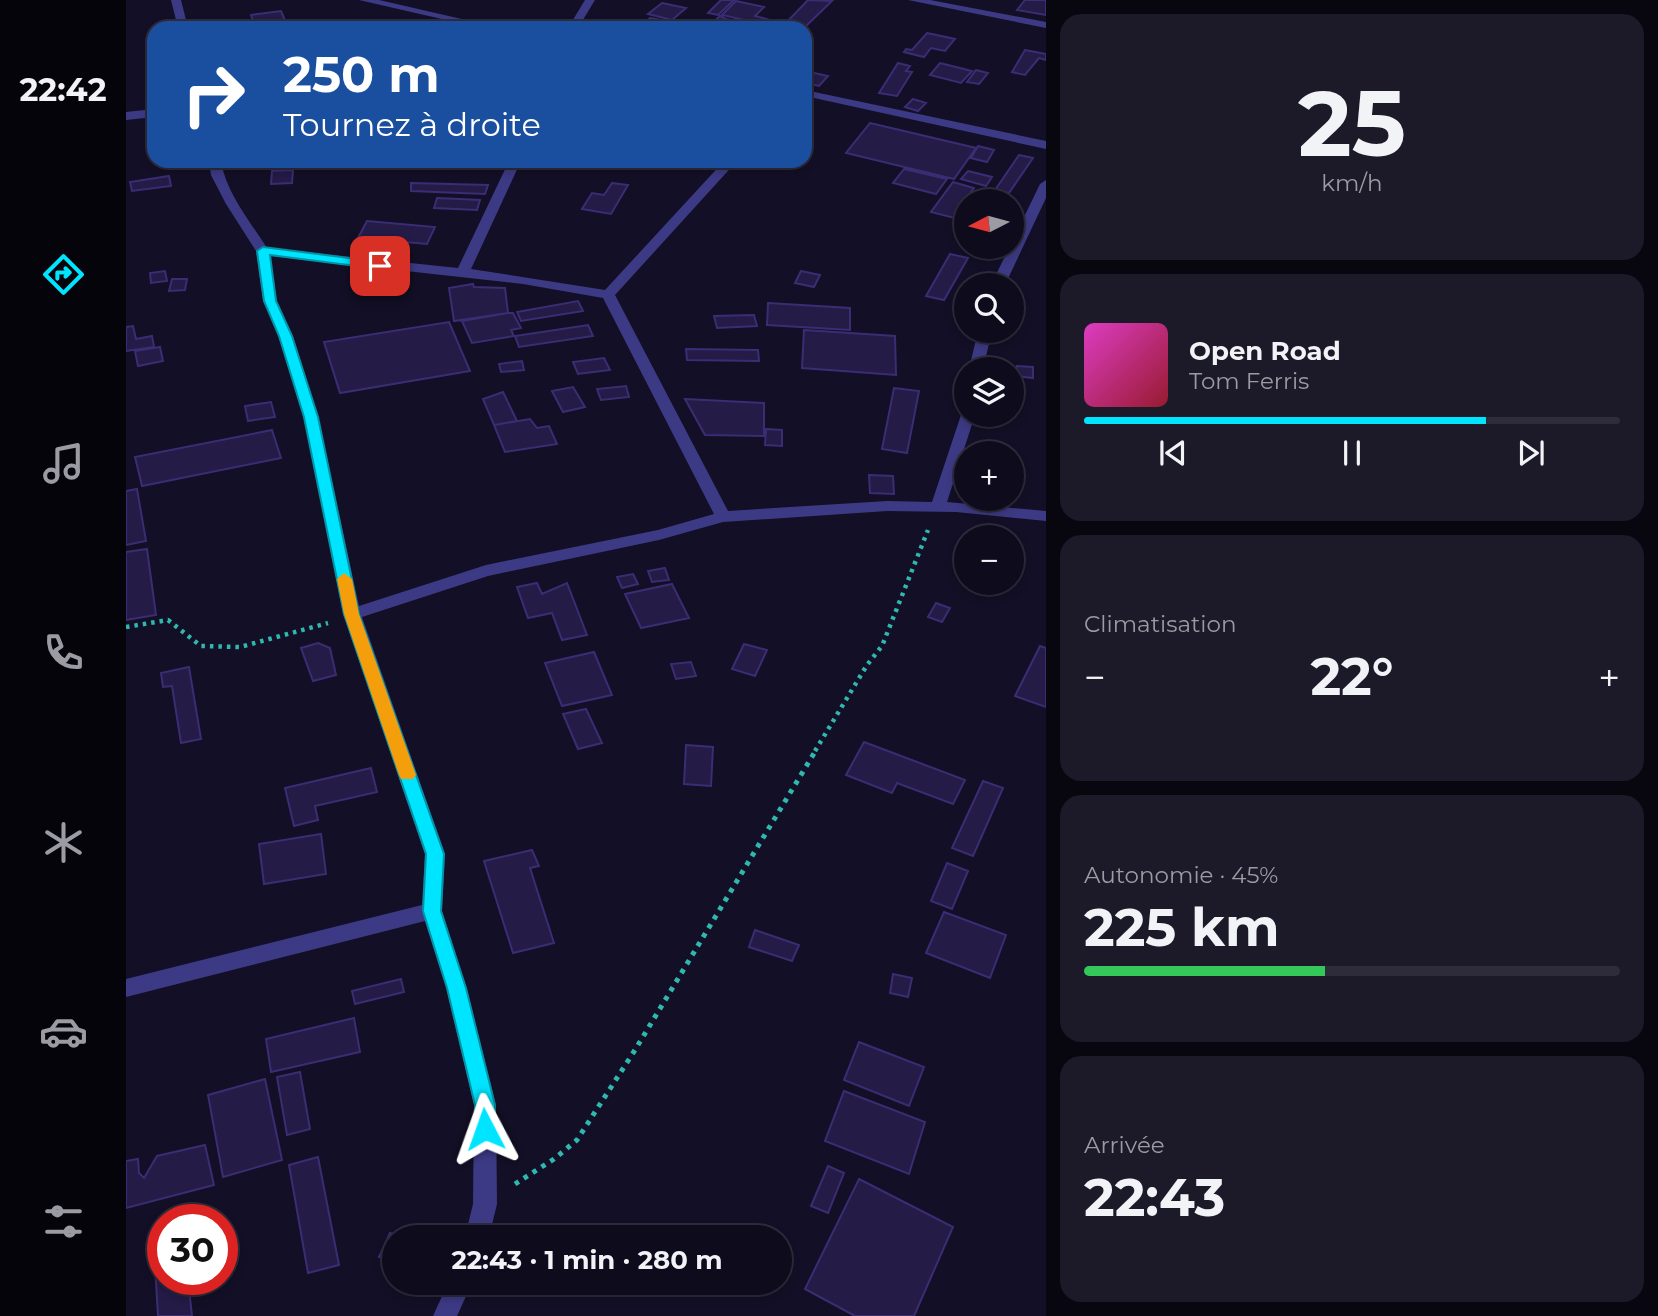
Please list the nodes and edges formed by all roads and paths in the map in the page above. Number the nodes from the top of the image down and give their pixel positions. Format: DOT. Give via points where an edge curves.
graph roads {
  1 [pos="176,0"];
  2 [pos="364,0"];
  3 [pos="590,0"];
  4 [pos="913,0"];
  5 [pos="181,21"];
  6 [pos="463,21"];
  7 [pos="577,21"];
  8 [pos="1045,25"];
  9 [pos="812,95"];
  10 [pos="147,114"];
  11 [pos="126,116"];
  12 [pos="1045,145"];
  13 [pos="216,168"];
  14 [pos="512,168"];
  15 [pos="725,168"];
  16 [pos="1045,184"];
  17 [pos="263,251"];
  18 [pos="463,272"];
  19 [pos="1004,273"];
  20 [pos="608,296"];
  21 [pos="964,427"];
  22 [pos="938,506"];
  23 [pos="1045,516"];
  24 [pos="723,517"];
  25 [pos="352,614"];
  26 [pos="126,627"];
  27 [pos="432,911"];
  28 [pos="126,988"];
  29 [pos="485,1204"];
  30 [pos="480,1225"];
  31 [pos="454,1295"];
  32 [pos="444,1316"];
  1 -- 5 [label="street"];
  2 -- 6 [label="street"];
  3 -- 7 [label="street"];
  4 -- 8 [label="street"];
  9 -- 12 [label="street"];
  10 -- 11 [label="street"];
  13 -- 17 [label="street" via="232,204"];
  14 -- 18 [label="street"];
  15 -- 20 [label="street"];
  16 -- 19 [label="street"];
  17 -- 18 [label="street"];
  17 -- 25 [label="street" via="270,301 311,417"];
  18 -- 20 [label="street"];
  20 -- 24 [label="street"];
  21 -- 22 [label="street"];
  22 -- 23 [label="street"];
  22 -- 24 [label="street"];
  22 -- 29 [label="path" via="882,646 577,1140"];
  24 -- 25 [label="street" via="486,571"];
  25 -- 26 [label="path" via="240,647 201,646 169,620"];
  25 -- 27 [label="street" via="435,854"];
  27 -- 28 [label="street"];
  27 -- 29 [label="street" via="485,1105"];
  29 -- 30 [label="street"];
  31 -- 32 [label="street"];
}
